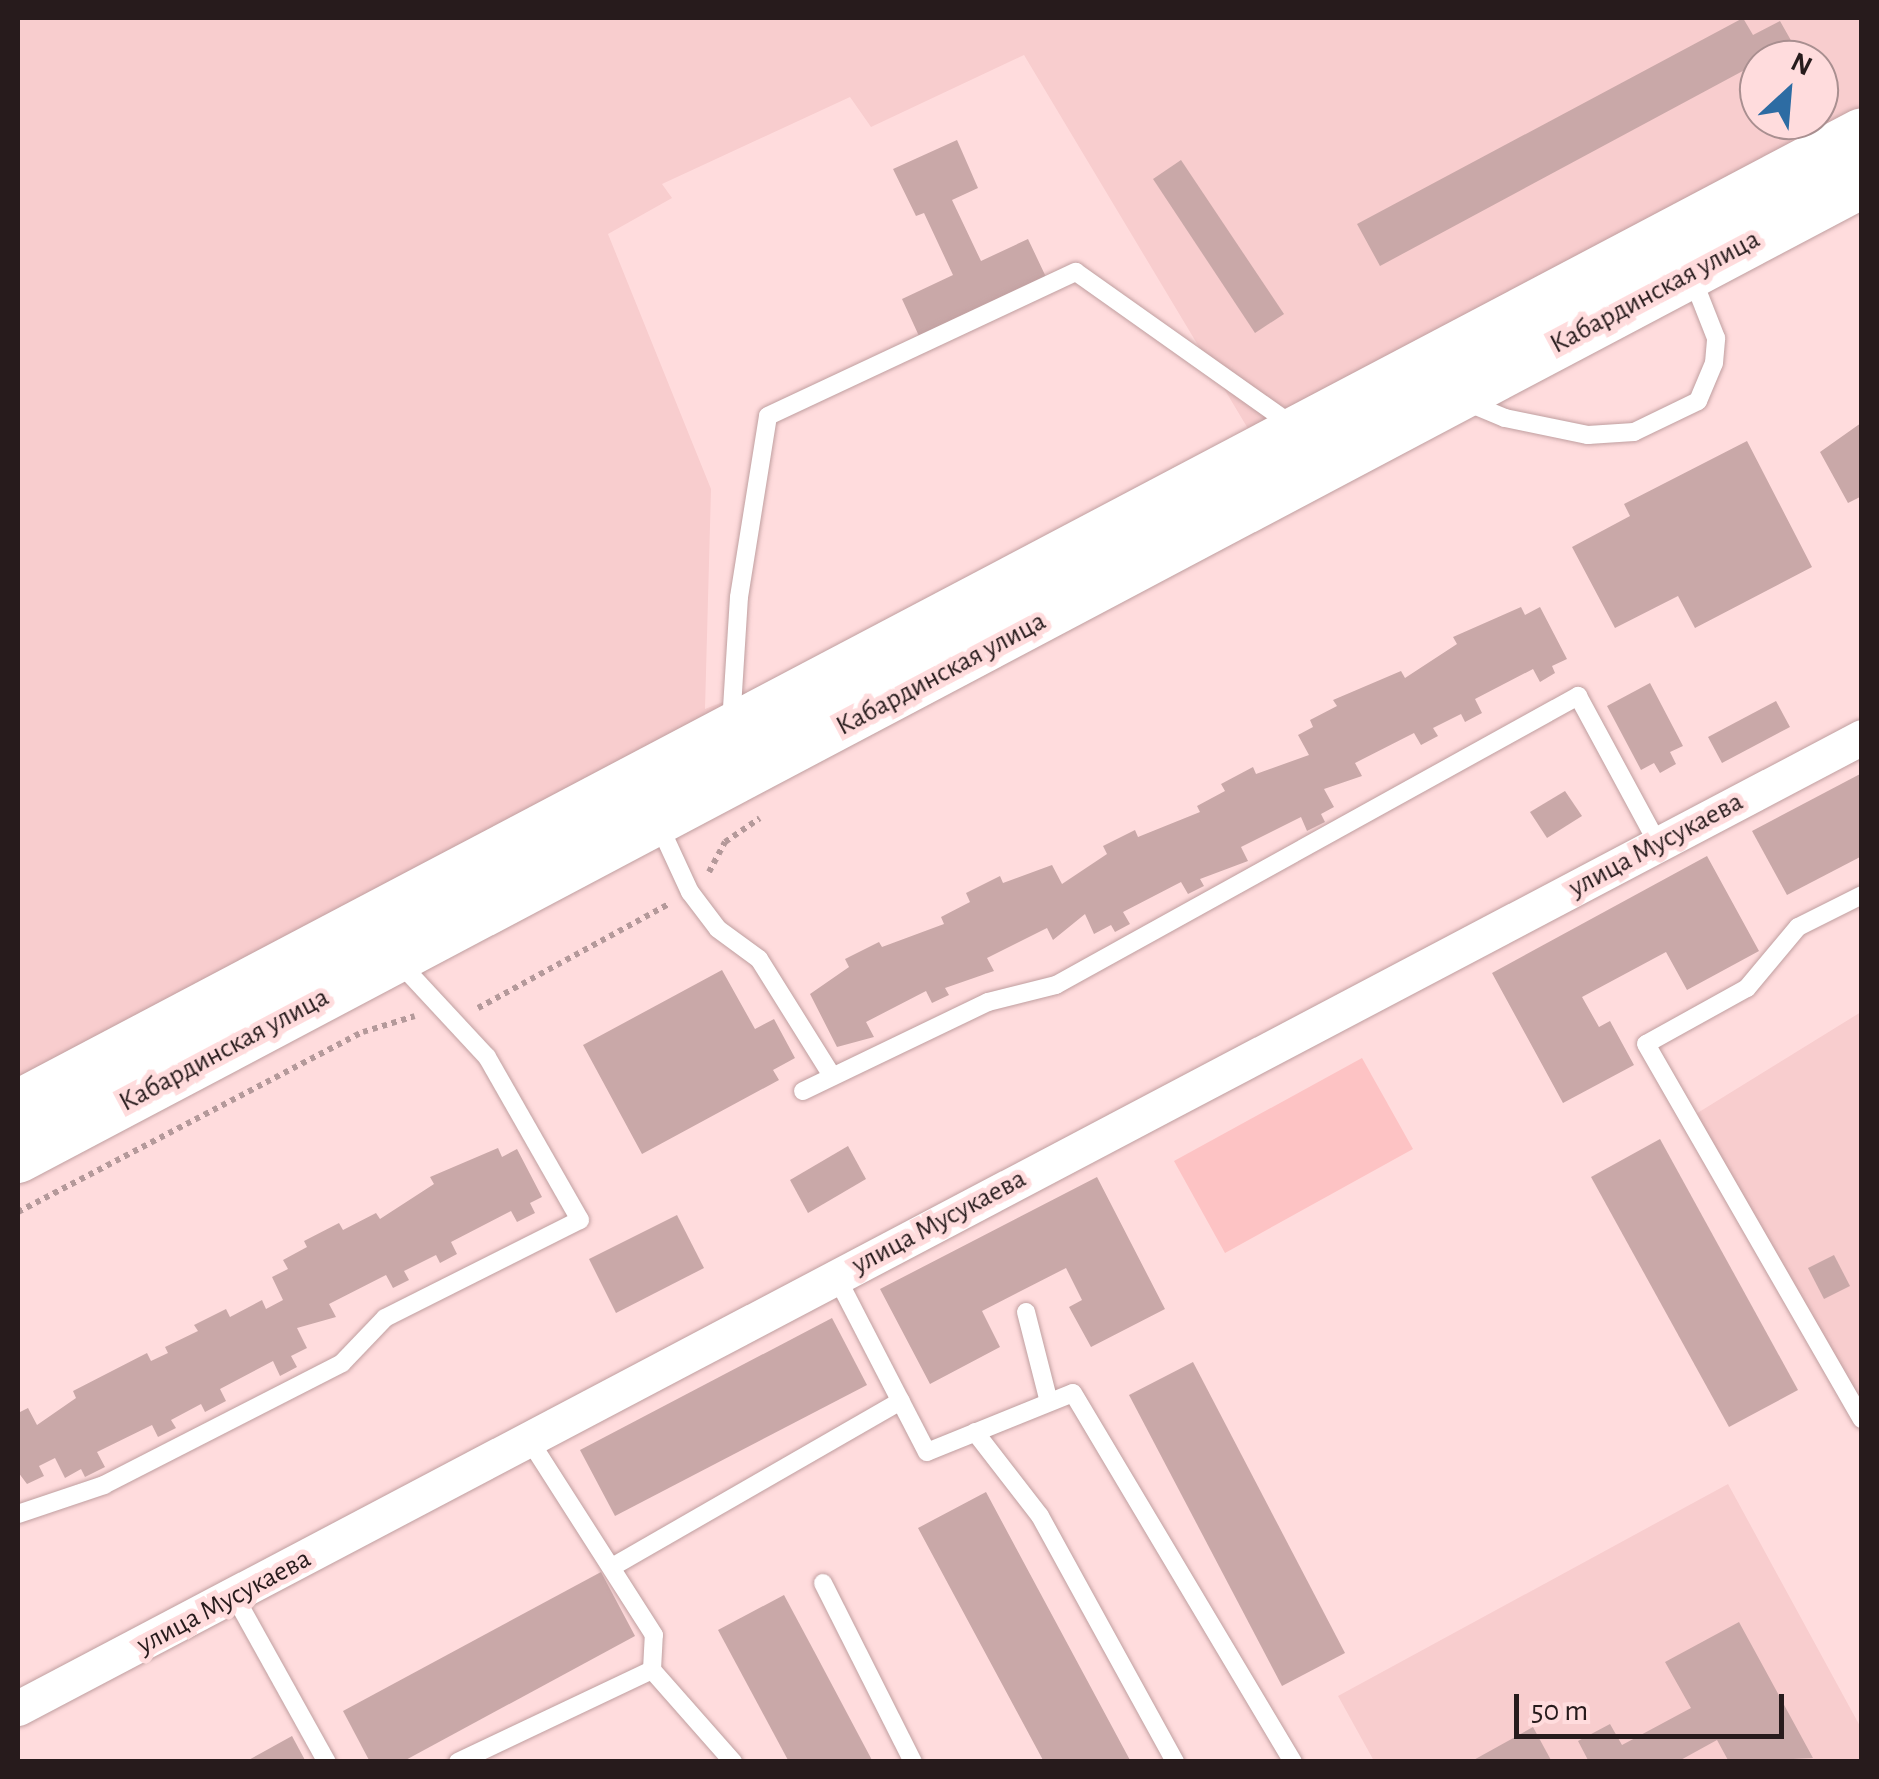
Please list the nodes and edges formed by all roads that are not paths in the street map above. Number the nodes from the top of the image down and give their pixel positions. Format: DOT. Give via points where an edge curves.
graph roads {
  1 [pos="1862,133"];
  2 [pos="1862,184"];
  3 [pos="1690,274"];
  4 [pos="1458,399"];
  5 [pos="1300,430"];
  6 [pos="730,730"];
  7 [pos="1862,737"];
  8 [pos="659,824"];
  9 [pos="1658,844"];
  10 [pos="1862,895"];
  11 [pos="397,960"];
  12 [pos="832,1076"];
  13 [pos="803,1091"];
  14 [pos="18,1105"];
  15 [pos="18,1158"];
  16 [pos="836,1276"];
  17 [pos="1026,1312"];
  18 [pos="901,1401"];
  19 [pos="1048,1402"];
  20 [pos="1862,1419"];
  21 [pos="975,1432"];
  22 [pos="528,1438"];
  23 [pos="18,1514"];
  24 [pos="612,1568"];
  25 [pos="823,1584"];
  26 [pos="236,1597"];
  27 [pos="652,1670"];
  28 [pos="18,1708"];
  29 [pos="328,1762"];
  30 [pos="458,1762"];
  31 [pos="733,1762"];
  32 [pos="913,1762"];
  33 [pos="1175,1762"];
  34 [pos="1292,1762"];
  1 -- 5 [label="main road, Кабардинская улица"];
  2 -- 3 [label="main road, Кабардинская улица"];
  3 -- 4 [label="main road, Кабардинская улица"];
  3 -- 4 [label="lane" via="1716,338 1698,401 1634,432 1588,435 1505,418"];
  4 -- 8 [label="main road, Кабардинская улица"];
  5 -- 6 [label="main road, Кабардинская улица"];
  5 -- 6 [label="lane" via="1076,272 768,416 738,596"];
  6 -- 14 [label="main road, Кабардинская улица"];
  7 -- 9 [label="street, улица Мусукаева"];
  8 -- 11 [label="main road, Кабардинская улица"];
  8 -- 12 [label="lane" via="690,892 718,928 759,959"];
  9 -- 12 [label="lane" via="1578,696 1056,985 988,1002"];
  9 -- 16 [label="street, улица Мусукаева"];
  10 -- 20 [label="lane" via="1798,927 1748,988 1646,1044"];
  11 -- 15 [label="main road, Кабардинская улица"];
  11 -- 23 [label="lane" via="486,1057 580,1220 385,1318 342,1363 104,1485"];
  12 -- 13 [label="lane"];
  16 -- 18 [label="lane"];
  16 -- 22 [label="street, улица Мусукаева"];
  17 -- 19 [label="lane"];
  18 -- 21 [label="lane" via="927,1452"];
  18 -- 24 [label="lane"];
  19 -- 21 [label="lane"];
  19 -- 34 [label="lane" via="1073,1392"];
  21 -- 33 [label="lane" via="1040,1516"];
  22 -- 24 [label="lane"];
  22 -- 26 [label="street, улица Мусукаева"];
  24 -- 27 [label="lane" via="654,1634"];
  25 -- 32 [label="lane"];
  26 -- 28 [label="street, улица Мусукаева"];
  26 -- 29 [label="lane"];
  27 -- 30 [label="lane"];
  27 -- 31 [label="lane"];
}
